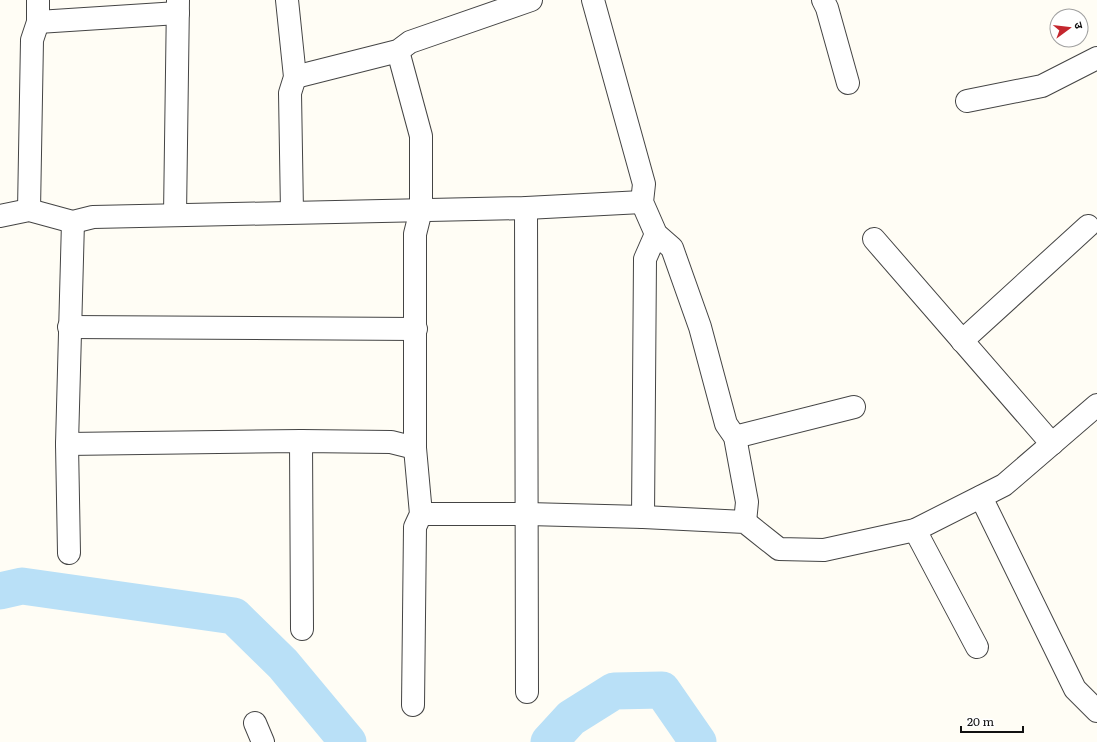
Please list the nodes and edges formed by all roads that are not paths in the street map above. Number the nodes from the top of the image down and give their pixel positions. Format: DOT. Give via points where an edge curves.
graph roads {
  1 [pos="38,0"];
  2 [pos="287,0"];
  3 [pos="532,0"];
  4 [pos="593,0"];
  5 [pos="823,0"];
  6 [pos="178,7"];
  7 [pos="38,22"];
  8 [pos="398,51"];
  9 [pos="1097,58"];
  10 [pos="295,77"];
  11 [pos="848,82"];
  12 [pos="967,101"];
  13 [pos="642,202"];
  14 [pos="526,208"];
  15 [pos="29,210"];
  16 [pos="421,210"];
  17 [pos="292,212"];
  18 [pos="175,215"];
  19 [pos="0,216"];
  20 [pos="73,222"];
  21 [pos="1088,226"];
  22 [pos="656,234"];
  23 [pos="874,239"];
  24 [pos="70,327"];
  25 [pos="416,329"];
  26 [pos="962,341"];
  27 [pos="1097,405"];
  28 [pos="854,407"];
  29 [pos="735,437"];
  30 [pos="301,441"];
  31 [pos="67,444"];
  32 [pos="1052,444"];
  33 [pos="415,448"];
  34 [pos="981,497"];
  35 [pos="421,514"];
  36 [pos="528,514"];
  37 [pos="642,518"];
  38 [pos="745,522"];
  39 [pos="915,530"];
  40 [pos="69,553"];
  41 [pos="302,628"];
  42 [pos="976,647"];
  43 [pos="527,692"];
  44 [pos="413,705"];
  45 [pos="1097,712"];
  1 -- 7 [label="street"];
  2 -- 10 [label="street"];
  3 -- 8 [label="street" via="410,42"];
  4 -- 13 [label="street" via="644,184"];
  5 -- 11 [label="street"];
  6 -- 7 [label="street"];
  6 -- 18 [label="street"];
  7 -- 15 [label="street" via="32,40"];
  8 -- 10 [label="street"];
  8 -- 16 [label="street" via="421,136"];
  9 -- 12 [label="street" via="1042,86"];
  10 -- 17 [label="street" via="290,93"];
  13 -- 14 [label="street"];
  13 -- 22 [label="street"];
  14 -- 16 [label="street"];
  14 -- 36 [label="street"];
  15 -- 19 [label="street"];
  15 -- 20 [label="street"];
  16 -- 17 [label="street"];
  16 -- 25 [label="street" via="415,234"];
  17 -- 18 [label="street"];
  18 -- 20 [label="street" via="93,217"];
  20 -- 24 [label="street"];
  21 -- 26 [label="street"];
  22 -- 29 [label="street" via="672,248 700,327 726,424"];
  22 -- 37 [label="street" via="645,259"];
  23 -- 26 [label="street"];
  24 -- 25 [label="street"];
  24 -- 31 [label="street"];
  25 -- 33 [label="street"];
  26 -- 32 [label="street"];
  27 -- 32 [label="street"];
  28 -- 29 [label="street"];
  29 -- 38 [label="street" via="747,502"];
  30 -- 31 [label="street"];
  30 -- 33 [label="street" via="391,442"];
  30 -- 41 [label="street"];
  31 -- 40 [label="street"];
  32 -- 34 [label="street" via="1004,485"];
  33 -- 35 [label="street"];
  34 -- 39 [label="street"];
  34 -- 45 [label="street" via="1075,688"];
  35 -- 36 [label="street"];
  35 -- 44 [label="street" via="415,527"];
  36 -- 37 [label="street"];
  36 -- 43 [label="street"];
  37 -- 38 [label="street"];
  38 -- 39 [label="street" via="779,549 824,550"];
  39 -- 42 [label="street"];
}
